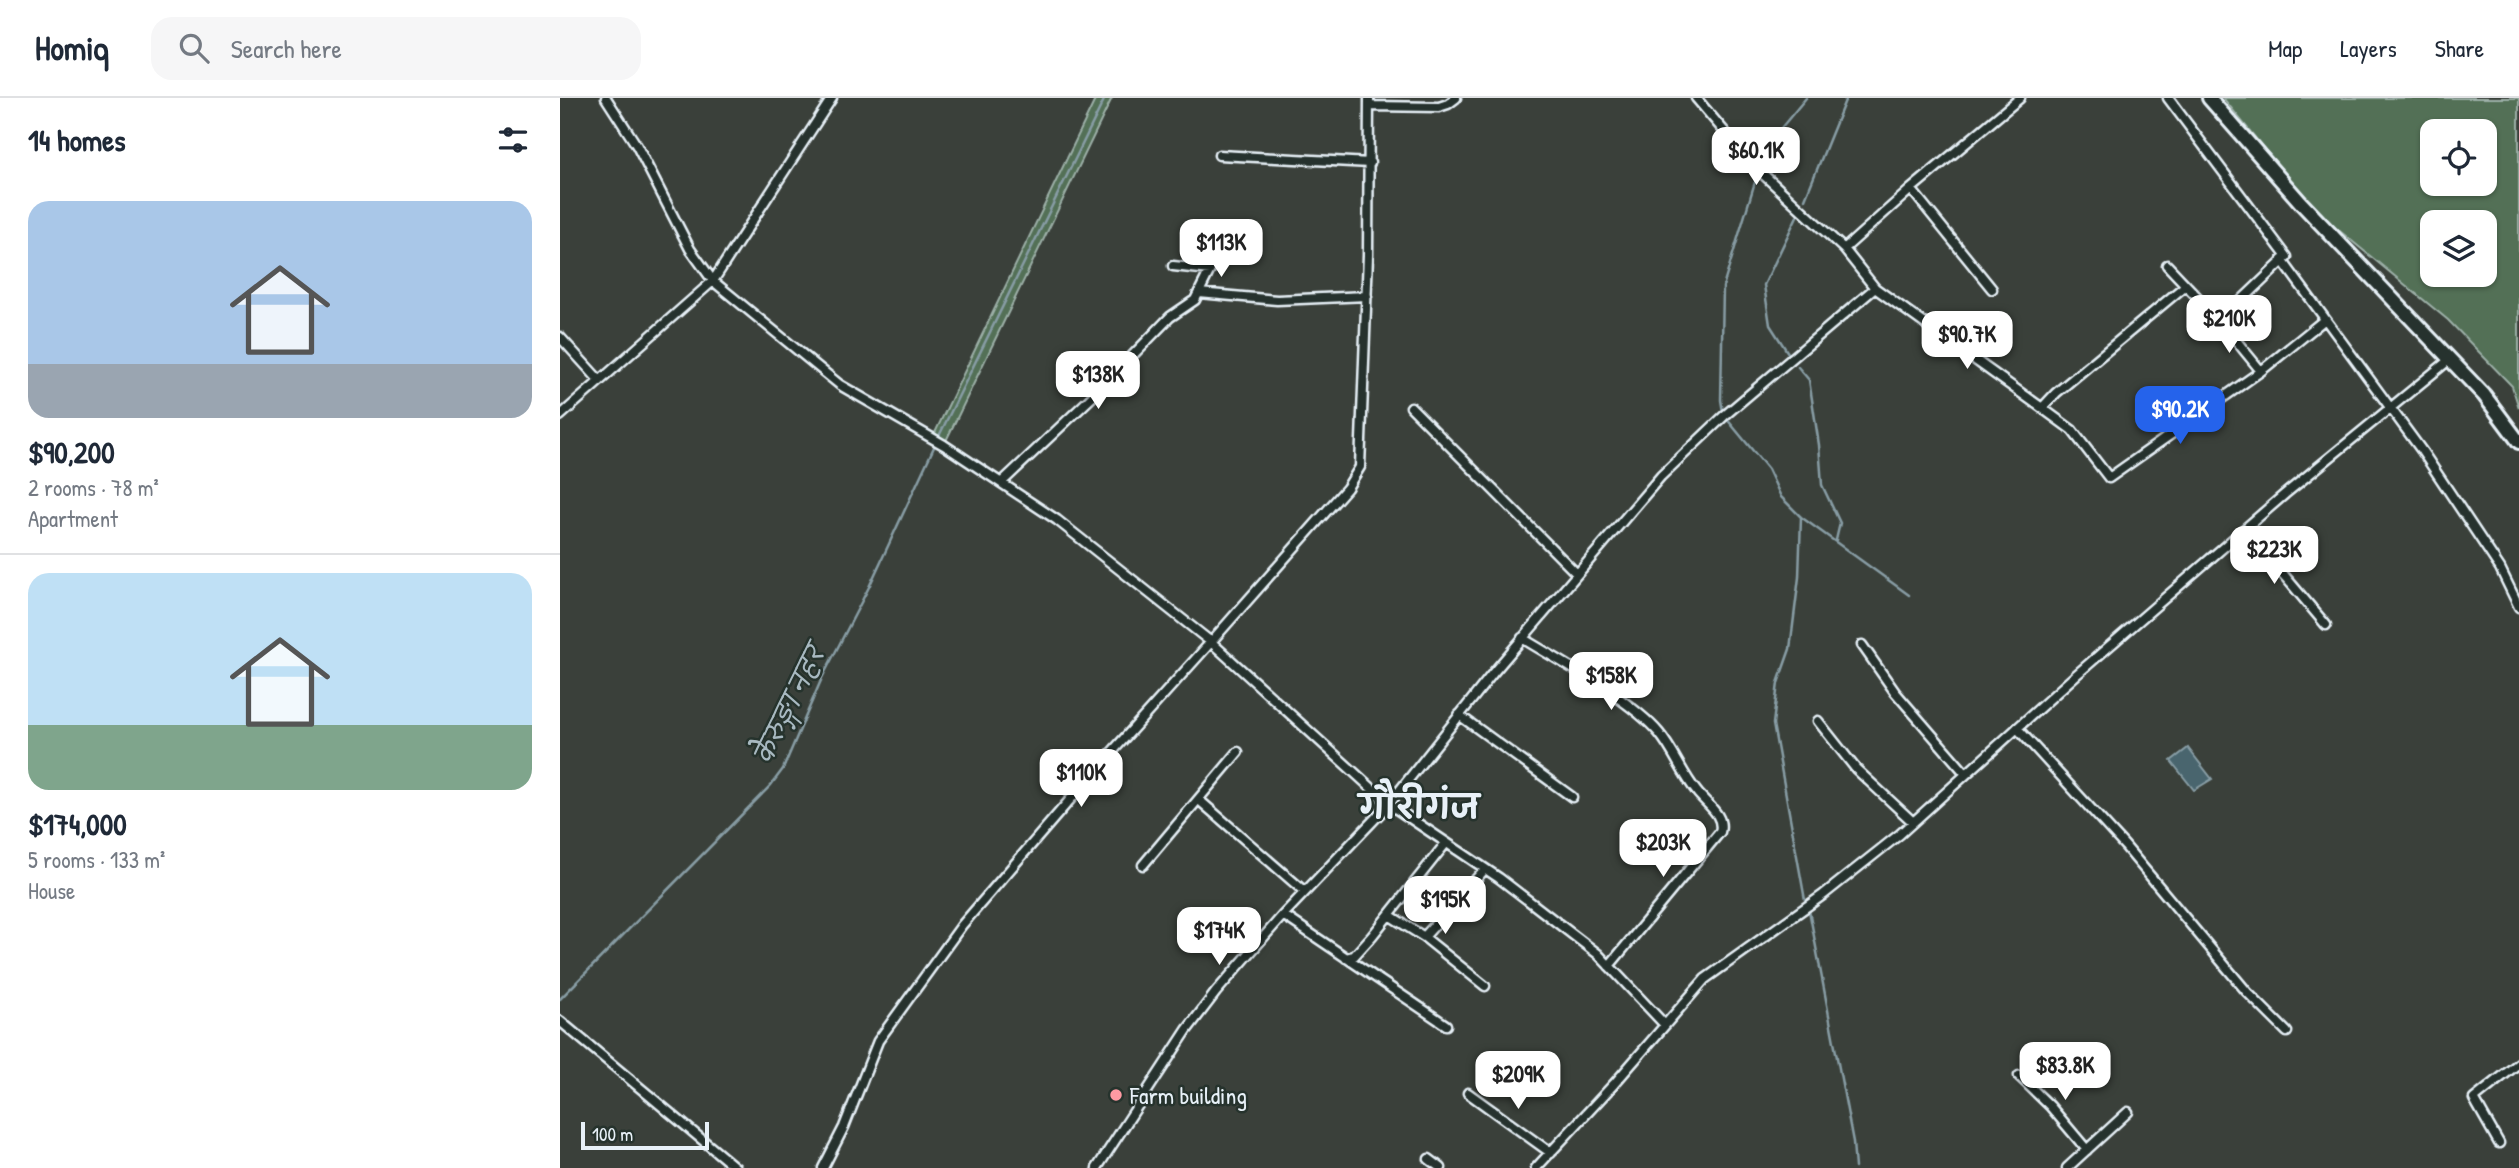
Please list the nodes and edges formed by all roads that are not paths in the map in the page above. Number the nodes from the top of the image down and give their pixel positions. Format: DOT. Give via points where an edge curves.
graph roads {
  1 [pos="606,98"];
  2 [pos="832,98"];
  3 [pos="1456,98"];
  4 [pos="1696,98"];
  5 [pos="2020,98"];
  6 [pos="2168,98"];
  7 [pos="2209,98"];
  8 [pos="1369,102"];
  9 [pos="1219,155"];
  10 [pos="1370,163"];
  11 [pos="1911,189"];
  12 [pos="1844,249"];
  13 [pos="2282,260"];
  14 [pos="2168,265"];
  15 [pos="1173,266"];
  16 [pos="713,281"];
  17 [pos="2186,285"];
  18 [pos="1875,288"];
  19 [pos="1992,289"];
  20 [pos="1199,293"];
  21 [pos="1367,296"];
  22 [pos="2324,320"];
  23 [pos="2220,321"];
  24 [pos="560,337"];
  25 [pos="2449,360"];
  26 [pos="2261,372"];
  27 [pos="600,382"];
  28 [pos="1411,407"];
  29 [pos="2390,407"];
  30 [pos="2042,408"];
  31 [pos="560,416"];
  32 [pos="2519,442"];
  33 [pos="1002,482"];
  34 [pos="2245,528"];
  35 [pos="1577,574"];
  36 [pos="2519,607"];
  37 [pos="2326,625"];
  38 [pos="1522,638"];
  39 [pos="1211,642"];
  40 [pos="1862,645"];
  41 [pos="1459,715"];
  42 [pos="1818,721"];
  43 [pos="2018,728"];
  44 [pos="1238,752"];
  45 [pos="1966,774"];
  46 [pos="1572,796"];
  47 [pos="1199,800"];
  48 [pos="1389,804"];
  49 [pos="1913,822"];
  50 [pos="1446,843"];
  51 [pos="1143,865"];
  52 [pos="1485,869"];
  53 [pos="1305,892"];
  54 [pos="1283,915"];
  55 [pos="1389,915"];
  56 [pos="1424,937"];
  57 [pos="1346,958"];
  58 [pos="1609,966"];
  59 [pos="1485,986"];
  60 [pos="560,1021"];
  61 [pos="1446,1025"];
  62 [pos="1665,1025"];
  63 [pos="2287,1032"];
  64 [pos="2519,1063"];
  65 [pos="2019,1076"];
  66 [pos="1468,1093"];
  67 [pos="2128,1112"];
  68 [pos="2499,1143"];
  69 [pos="2087,1150"];
  70 [pos="1551,1153"];
  71 [pos="1429,1159"];
  72 [pos="736,1168"];
  73 [pos="823,1168"];
  74 [pos="1097,1168"];
  75 [pos="1441,1168"];
  76 [pos="1536,1168"];
  77 [pos="2067,1168"];
  1 -- 16 [label="street" via="637,146 690,249"];
  2 -- 16 [label="street"];
  3 -- 8 [label="street" via="1439,107"];
  4 -- 12 [label="street" via="1752,164"];
  5 -- 11 [label="street"];
  6 -- 13 [label="street" via="2287,257"];
  7 -- 25 [label="main road"];
  8 -- 10 [label="street"];
  9 -- 10 [label="street"];
  10 -- 21 [label="street"];
  11 -- 12 [label="street"];
  11 -- 19 [label="street"];
  12 -- 18 [label="street"];
  13 -- 22 [label="street"];
  13 -- 23 [label="street"];
  14 -- 17 [label="street"];
  15 -- 20 [label="street" via="1210,270"];
  16 -- 27 [label="street"];
  16 -- 33 [label="street" via="840,385"];
  17 -- 23 [label="street"];
  17 -- 30 [label="street"];
  18 -- 30 [label="street"];
  18 -- 35 [label="street" via="1680,456"];
  20 -- 21 [label="street" via="1277,300"];
  20 -- 33 [label="street"];
  21 -- 39 [label="street" via="1360,467 1347,488"];
  22 -- 26 [label="street"];
  22 -- 29 [label="street"];
  23 -- 26 [label="street"];
  24 -- 27 [label="street"];
  25 -- 29 [label="street"];
  25 -- 32 [label="main road" via="2484,395"];
  26 -- 30 [label="street" via="2109,478 2072,430"];
  27 -- 31 [label="street"];
  28 -- 35 [label="street"];
  29 -- 34 [label="street"];
  29 -- 36 [label="street" via="2500,568"];
  33 -- 39 [label="street"];
  34 -- 37 [label="street"];
  34 -- 43 [label="street"];
  35 -- 38 [label="street"];
  38 -- 41 [label="street"];
  38 -- 58 [label="street" via="1621,701 1659,733 1696,792 1720,818 1720,831"];
  39 -- 48 [label="street"];
  39 -- 73 [label="street" via="1046,826 962,925 908,998 878,1041"];
  40 -- 45 [label="street" via="1895,692"];
  41 -- 46 [label="street"];
  41 -- 48 [label="street"];
  42 -- 49 [label="street" via="1856,769"];
  43 -- 45 [label="street"];
  43 -- 63 [label="street"];
  44 -- 47 [label="street"];
  45 -- 49 [label="street"];
  47 -- 51 [label="street"];
  47 -- 53 [label="street"];
  48 -- 50 [label="street"];
  48 -- 53 [label="street"];
  49 -- 62 [label="street" via="1823,895 1704,979"];
  50 -- 52 [label="street"];
  50 -- 55 [label="street"];
  52 -- 56 [label="street"];
  52 -- 58 [label="street"];
  53 -- 54 [label="street"];
  54 -- 57 [label="street"];
  54 -- 74 [label="street" via="1187,1030"];
  55 -- 56 [label="street"];
  55 -- 57 [label="street" via="1354,956"];
  56 -- 59 [label="street"];
  57 -- 61 [label="street"];
  58 -- 62 [label="street"];
  60 -- 72 [label="street"];
  62 -- 70 [label="street"];
  64 -- 68 [label="street" via="2474,1099"];
  65 -- 69 [label="street"];
  66 -- 70 [label="street"];
  67 -- 69 [label="street"];
  69 -- 77 [label="street"];
  70 -- 76 [label="street"];
  71 -- 75 [label="street"];
}
